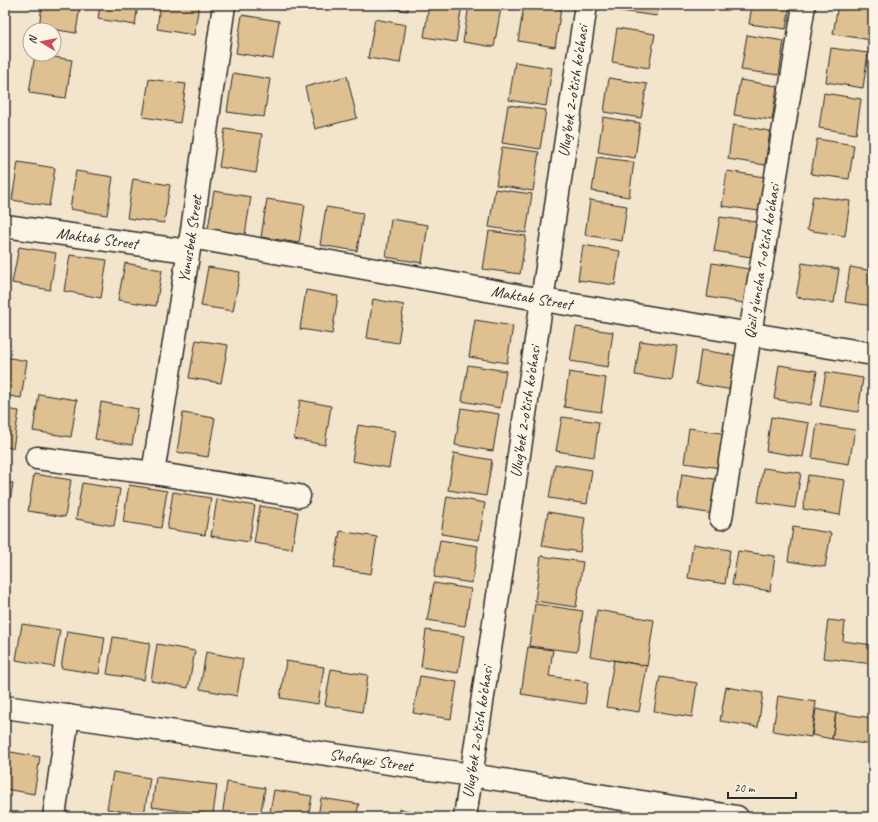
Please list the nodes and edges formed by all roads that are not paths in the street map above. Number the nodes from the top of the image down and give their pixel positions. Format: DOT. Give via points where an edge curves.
graph roads {
  1 [pos="224,5"];
  2 [pos="586,5"];
  3 [pos="804,5"];
  4 [pos="5,226"];
  5 [pos="190,244"];
  6 [pos="543,300"];
  7 [pos="750,334"];
  8 [pos="873,354"];
  9 [pos="37,458"];
  10 [pos="153,473"];
  11 [pos="299,496"];
  12 [pos="721,518"];
  13 [pos="5,707"];
  14 [pos="68,716"];
  15 [pos="471,775"];
  16 [pos="54,817"];
  17 [pos="465,817"];
  18 [pos="737,817"];
  1 -- 5 [label="street, Yunusbek Street"];
  2 -- 6 [label="street, Ulug'bek 2-o'tish ko'chasi"];
  3 -- 7 [label="street, Qizil g'uncha 1-o'tish ko'chasi"];
  4 -- 5 [label="street, Maktab Street"];
  5 -- 6 [label="street, Maktab Street"];
  5 -- 10 [label="street, Yunusbek Street"];
  6 -- 7 [label="street, Maktab Street"];
  6 -- 15 [label="street, Ulug'bek 2-o'tish ko'chasi"];
  7 -- 8 [label="street, Maktab Street"];
  7 -- 12 [label="street, Qizil g'uncha 1-o'tish ko'chasi"];
  9 -- 10 [label="street"];
  10 -- 11 [label="street"];
  13 -- 14 [label="street, Shofayzi Street"];
  14 -- 15 [label="street, Shofayzi Street"];
  14 -- 16 [label="street"];
  15 -- 17 [label="street, Ulug'bek 2-o'tish ko'chasi"];
  15 -- 18 [label="street, Shofayzi Street"];
}
